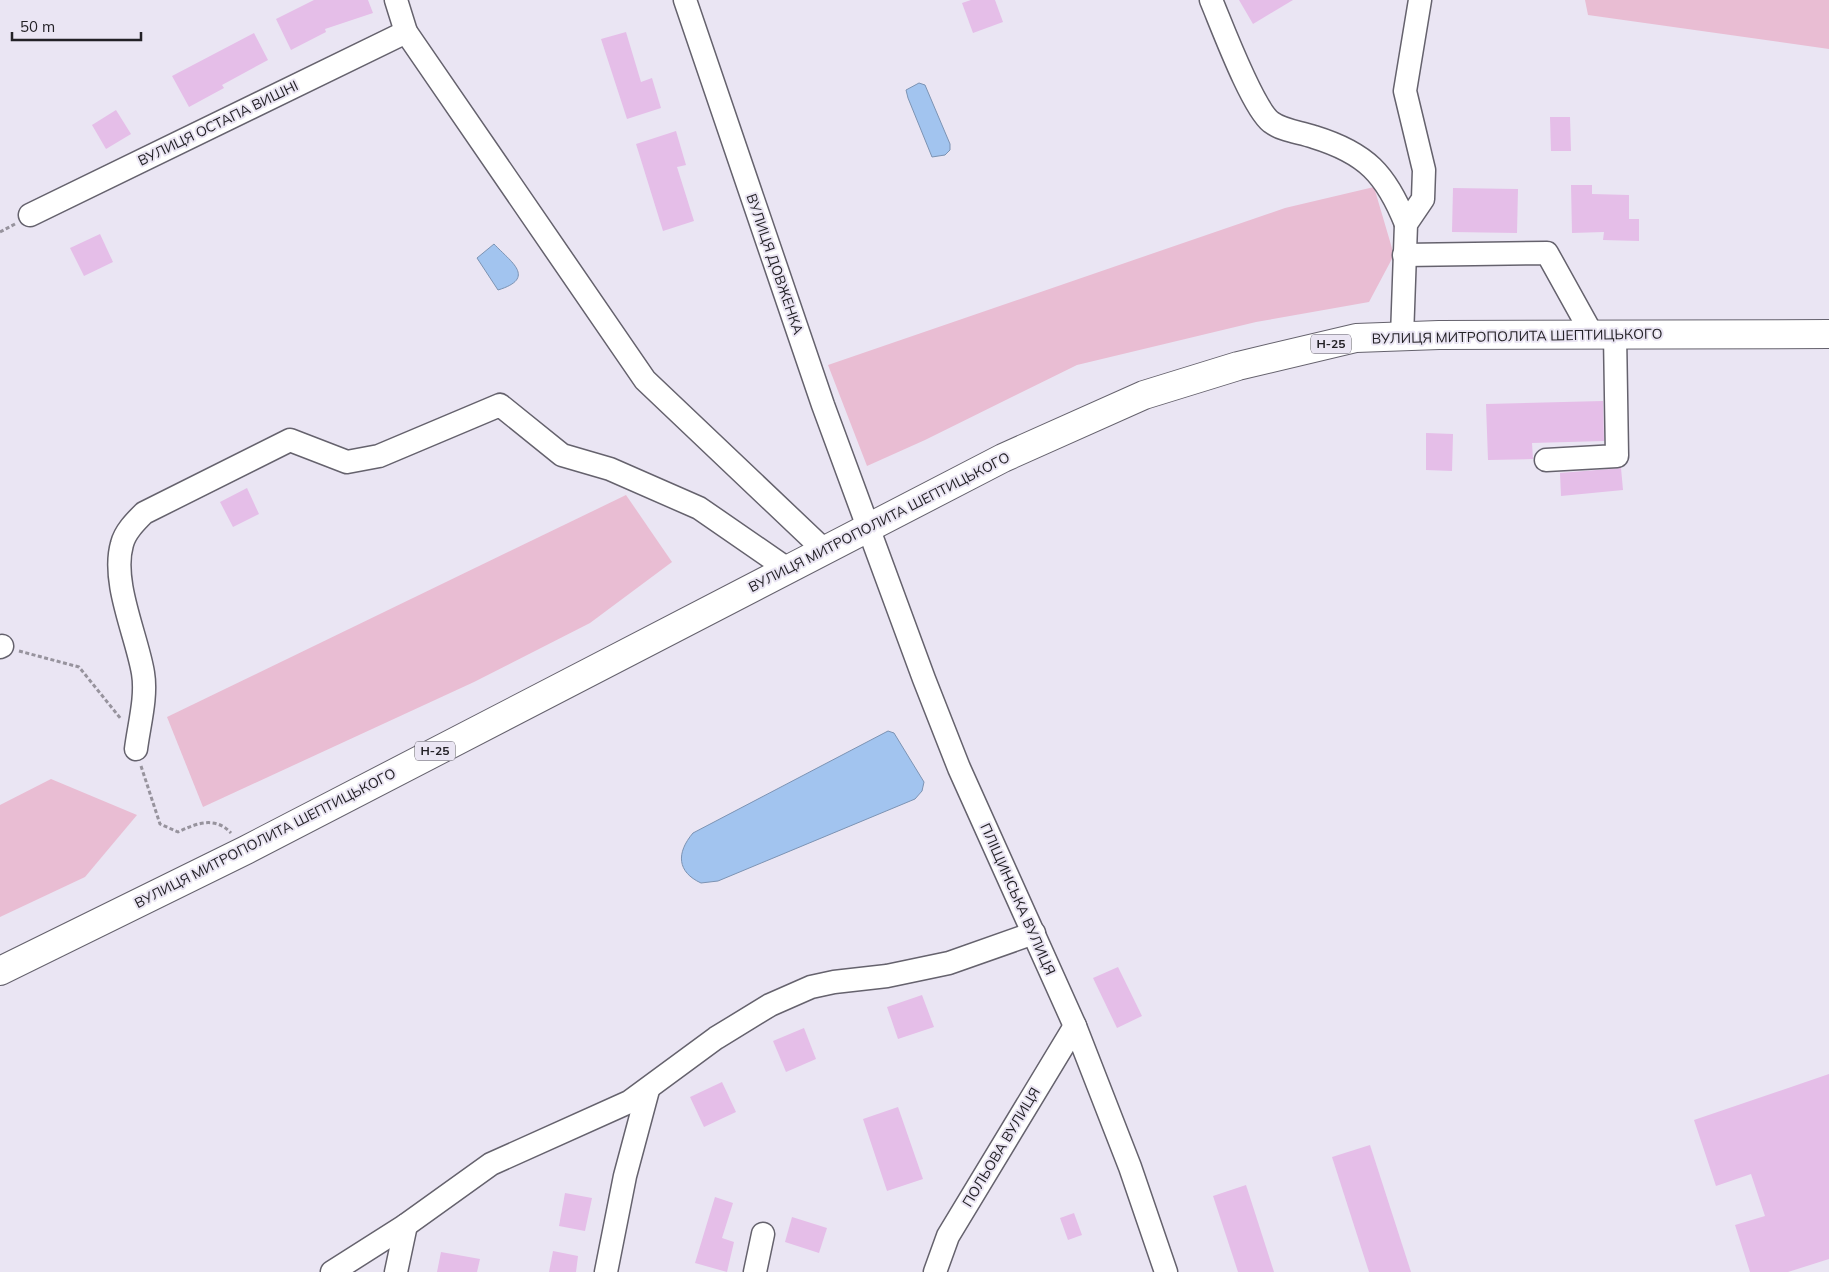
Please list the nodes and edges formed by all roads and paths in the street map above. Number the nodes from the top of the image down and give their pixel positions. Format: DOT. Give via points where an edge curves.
graph roads {
  1 [pos="396,0"];
  2 [pos="685,0"];
  3 [pos="1211,0"];
  4 [pos="1420,0"];
  5 [pos="406,32"];
  6 [pos="30,214"];
  7 [pos="1406,224"];
  8 [pos="1404,255"];
  9 [pos="1604,334"];
  10 [pos="1829,334"];
  11 [pos="1402,337"];
  12 [pos="1546,460"];
  13 [pos="868,526"];
  14 [pos="823,549"];
  15 [pos="786,568"];
  16 [pos="136,749"];
  17 [pos="1034,933"];
  18 [pos="0,971"];
  19 [pos="1075,1026"];
  20 [pos="648,1090"];
  21 [pos="406,1225"];
  22 [pos="763,1234"];
  23 [pos="332,1272"];
  24 [pos="396,1272"];
  25 [pos="606,1272"];
  26 [pos="755,1272"];
  27 [pos="935,1272"];
  28 [pos="1166,1272"];
  1 -- 5 [label="street"];
  2 -- 13 [label="street, ВУЛИЦЯ ДОВЖЕНКА" via="823,405"];
  3 -- 7 [label="street" via="1241,70 1271,122 1345,149 1367,162 1384,178"];
  4 -- 7 [label="street" via="1405,91 1424,170 1423,200"];
  5 -- 6 [label="street, ВУЛИЦЯ ОСТАПА ВИШНІ"];
  5 -- 14 [label="street" via="645,380"];
  7 -- 8 [label="street"];
  8 -- 9 [label="street" via="1547,253"];
  8 -- 11 [label="street"];
  9 -- 10 [label="main road, ВУЛИЦЯ МИТРОПОЛИТА ШЕПТИЦЬКОГО / Н-25"];
  9 -- 11 [label="main road, ВУЛИЦЯ МИТРОПОЛИТА ШЕПТИЦЬКОГО / Н-25"];
  9 -- 12 [label="street" via="1617,456"];
  11 -- 13 [label="main road, ВУЛИЦЯ МИТРОПОЛИТА ШЕПТИЦЬКОГО / Н-25" via="1356,338 1238,366 1144,395 1003,458"];
  13 -- 14 [label="main road, ВУЛИЦЯ МИТРОПОЛИТА ШЕПТИЦЬКОГО / Н-25"];
  13 -- 17 [label="street, ПЛІЩИНСЬКА ВУЛИЦЯ" via="959,768"];
  14 -- 15 [label="main road, ВУЛИЦЯ МИТРОПОЛИТА ШЕПТИЦЬКОГО / Н-25"];
  15 -- 16 [label="street" via="699,508 610,469 562,455 500,406 379,456 347,462 290,440 144,513 130,528 122,544 119,570 143,674 144,697"];
  15 -- 18 [label="main road, ВУЛИЦЯ МИТРОПОЛИТА ШЕПТИЦЬКОГО / Н-25" via="246,850"];
  17 -- 19 [label="street, ПЛІЩИНСЬКА ВУЛИЦЯ"];
  17 -- 20 [label="street" via="980,954 924,970 811,987 748,1017"];
  19 -- 27 [label="street, ПОЛЬОВА ВУЛИЦЯ" via="948,1236"];
  19 -- 28 [label="street, ПЛІЩИНСЬКА ВУЛИЦЯ" via="1130,1167"];
  20 -- 21 [label="street" via="612,1111 491,1164"];
  20 -- 25 [label="street" via="625,1176"];
  21 -- 23 [label="street"];
  21 -- 24 [label="street"];
  22 -- 26 [label="street"];
}
